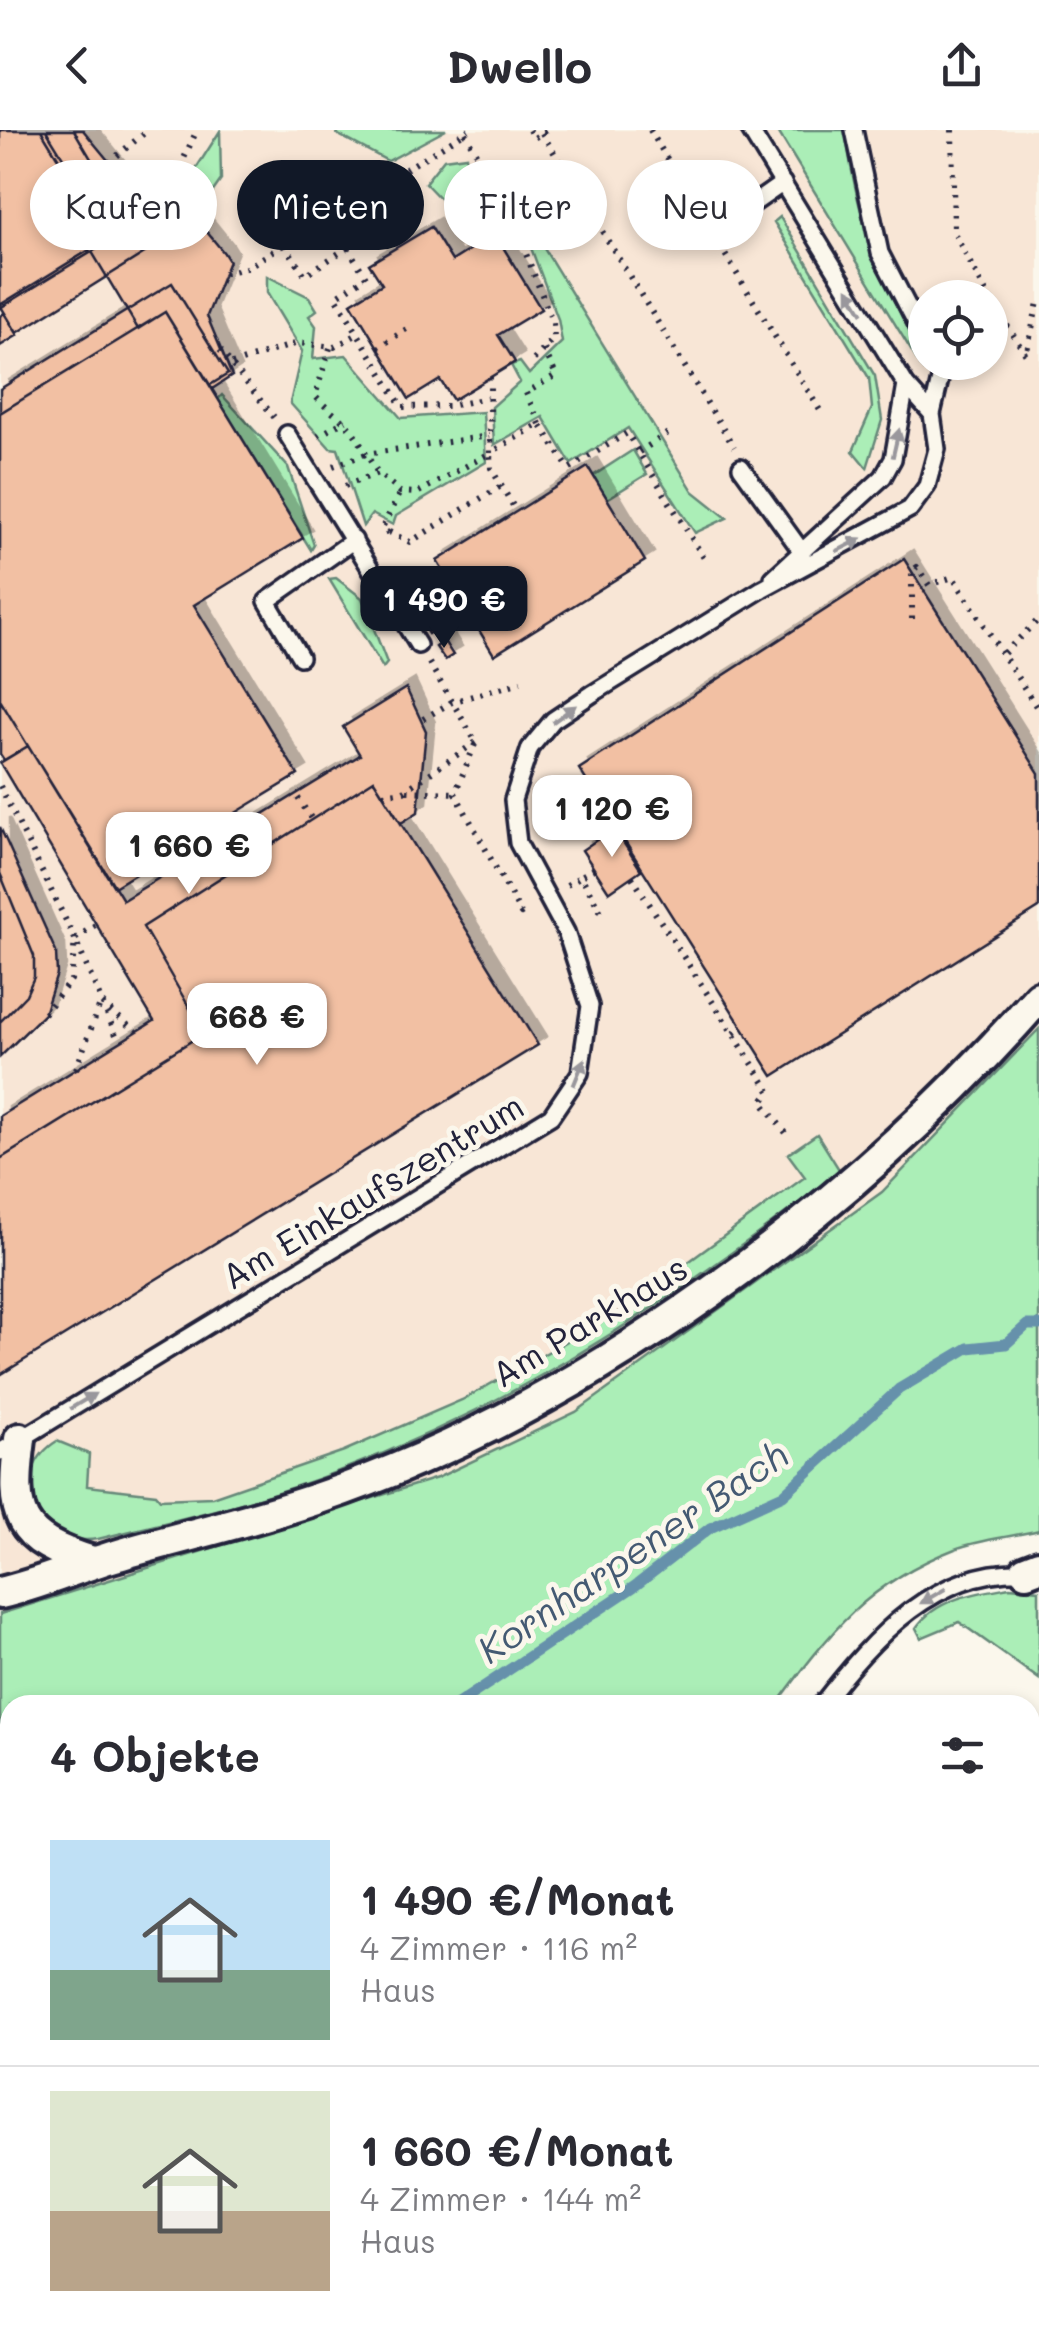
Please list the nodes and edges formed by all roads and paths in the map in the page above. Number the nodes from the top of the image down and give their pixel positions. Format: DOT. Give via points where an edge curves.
graph roads {
  1 [pos="148,130"];
  2 [pos="196,130"];
  3 [pos="529,130"];
  4 [pos="650,130"];
  5 [pos="854,130"];
  6 [pos="952,130"];
  7 [pos="544,131"];
  8 [pos="467,132"];
  9 [pos="755,134"];
  10 [pos="112,160"];
  11 [pos="182,160"];
  12 [pos="422,160"];
  13 [pos="783,183"];
  14 [pos="764,196"];
  15 [pos="277,250"];
  16 [pos="288,250"];
  17 [pos="345,250"];
  18 [pos="349,250"];
  19 [pos="224,274"];
  20 [pos="980,280"];
  21 [pos="1039,298"];
  22 [pos="908,307"];
  23 [pos="1008,327"];
  24 [pos="408,328"];
  25 [pos="359,334"];
  26 [pos="330,348"];
  27 [pos="378,348"];
  28 [pos="544,349"];
  29 [pos="220,350"];
  30 [pos="232,364"];
  31 [pos="530,364"];
  32 [pos="490,377"];
  33 [pos="940,380"];
  34 [pos="906,385"];
  35 [pos="487,398"];
  36 [pos="820,412"];
  37 [pos="932,414"];
  38 [pos="348,419"];
  39 [pos="540,424"];
  40 [pos="668,433"];
  41 [pos="287,434"];
  42 [pos="319,436"];
  43 [pos="489,436"];
  44 [pos="735,448"];
  45 [pos="490,452"];
  46 [pos="638,452"];
  47 [pos="366,454"];
  48 [pos="741,466"];
  49 [pos="378,473"];
  50 [pos="501,486"];
  51 [pos="400,492"];
  52 [pos="326,494"];
  53 [pos="516,512"];
  54 [pos="388,532"];
  55 [pos="354,540"];
  56 [pos="800,549"];
  57 [pos="364,558"];
  58 [pos="707,563"];
  59 [pos="762,589"];
  60 [pos="912,619"];
  61 [pos="1039,619"];
  62 [pos="418,645"];
  63 [pos="1004,653"];
  64 [pos="300,657"];
  65 [pos="522,682"];
  66 [pos="452,702"];
  67 [pos="1039,711"];
  68 [pos="423,719"];
  69 [pos="476,742"];
  70 [pos="0,786"];
  71 [pos="404,790"];
  72 [pos="455,792"];
  73 [pos="383,794"];
  74 [pos="298,798"];
  75 [pos="602,804"];
  76 [pos="632,810"];
  77 [pos="311,818"];
  78 [pos="594,868"];
  79 [pos="632,877"];
  80 [pos="601,912"];
  81 [pos="520,914"];
  82 [pos="96,926"];
  83 [pos="684,935"];
  84 [pos="75,938"];
  85 [pos="674,942"];
  86 [pos="1039,998"];
  87 [pos="101,1002"];
  88 [pos="44,1014"];
  89 [pos="742,1027"];
  90 [pos="136,1032"];
  91 [pos="734,1033"];
  92 [pos="119,1042"];
  93 [pos="76,1069"];
  94 [pos="789,1137"];
  95 [pos="10,1445"];
  96 [pos="93,1562"];
  97 [pos="1035,1570"];
  98 [pos="0,1593"];
  99 [pos="830,1695"];
  1 -- 10 [label="path"];
  2 -- 11 [label="path"];
  3 -- 7 [label="path" via="534,138"];
  4 -- 36 [label="path"];
  5 -- 22 [label="lane" via="880,253"];
  6 -- 20 [label="path" via="954,233"];
  7 -- 44 [label="path"];
  8 -- 12 [label="path"];
  8 -- 28 [label="path" via="547,304 554,338"];
  9 -- 13 [label="lane"];
  13 -- 14 [label="lane"];
  34 -- 13 [label="lane, one-way"];
  15 -- 19 [label="path"];
  16 -- 17 [label="path" via="304,275"];
  18 -- 25 [label="path" via="366,277 336,297"];
  21 -- 23 [label="path" via="1026,356"];
  24 -- 27 [label="path"];
  25 -- 26 [label="path"];
  25 -- 35 [label="path" via="402,407"];
  26 -- 30 [label="path" via="298,344"];
  26 -- 38 [label="path" via="315,396"];
  28 -- 31 [label="path"];
  28 -- 39 [label="path" via="556,374 526,394"];
  29 -- 30 [label="path"];
  30 -- 41 [label="path"];
  32 -- 35 [label="path"];
  33 -- 37 [label="lane, Am Einkaufszentrum"];
  34 -- 37 [label="lane"];
  56 -- 34 [label="lane, Am Einkaufszentrum, one-way" via="883,477 896,446"];
  35 -- 43 [label="path"];
  59 -- 37 [label="lane, Am Einkaufszentrum, one-way" via="910,508 937,449"];
  38 -- 42 [label="path"];
  38 -- 47 [label="path"];
  39 -- 45 [label="path"];
  39 -- 46 [label="path" via="569,469 627,433"];
  40 -- 46 [label="path"];
  41 -- 52 [label="lane"];
  43 -- 45 [label="path"];
  43 -- 47 [label="path"];
  45 -- 50 [label="path"];
  45 -- 51 [label="path" via="418,493"];
  46 -- 58 [label="path"];
  47 -- 49 [label="path"];
  48 -- 56 [label="lane"];
  49 -- 51 [label="path"];
  49 -- 52 [label="path"];
  50 -- 53 [label="path"];
  50 -- 54 [label="path" via="410,542"];
  51 -- 54 [label="path" via="382,528"];
  52 -- 55 [label="lane"];
  54 -- 57 [label="path" via="382,546"];
  55 -- 57 [label="lane"];
  55 -- 64 [label="lane" via="267,601"];
  56 -- 59 [label="lane, Am Einkaufszentrum"];
  57 -- 62 [label="lane"];
  95 -- 59 [label="lane, Am Einkaufszentrum, one-way" via="558,1109 586,1056 590,1006 566,932 518,843 511,810 516,778 553,720"];
  60 -- 63 [label="path" via="912,571 917,567 929,584 953,577"];
  61 -- 63 [label="path"];
  62 -- 66 [label="path"];
  63 -- 67 [label="path"];
  65 -- 66 [label="path"];
  66 -- 68 [label="path"];
  66 -- 69 [label="path"];
  69 -- 71 [label="path"];
  69 -- 72 [label="path"];
  70 -- 84 [label="path"];
  71 -- 72 [label="path"];
  71 -- 73 [label="path"];
  72 -- 81 [label="path"];
  74 -- 77 [label="path"];
  75 -- 76 [label="path"];
  78 -- 80 [label="path" via="582,876"];
  79 -- 85 [label="path"];
  82 -- 84 [label="path"];
  83 -- 85 [label="path"];
  84 -- 87 [label="path"];
  84 -- 88 [label="path" via="72,980"];
  85 -- 91 [label="path"];
  86 -- 96 [label="street, Am Parkhaus" via="868,1168 676,1317 560,1388 320,1498"];
  87 -- 90 [label="path"];
  87 -- 92 [label="path"];
  87 -- 93 [label="path"];
  89 -- 91 [label="path"];
  91 -- 94 [label="path" via="770,1090 762,1102"];
  95 -- 96 [label="street" via="20,1517 35,1540"];
  96 -- 98 [label="street, Am Parkhaus"];
  97 -- 99 [label="lane, one-way" via="989,1574 936,1591 890,1624"];
}
